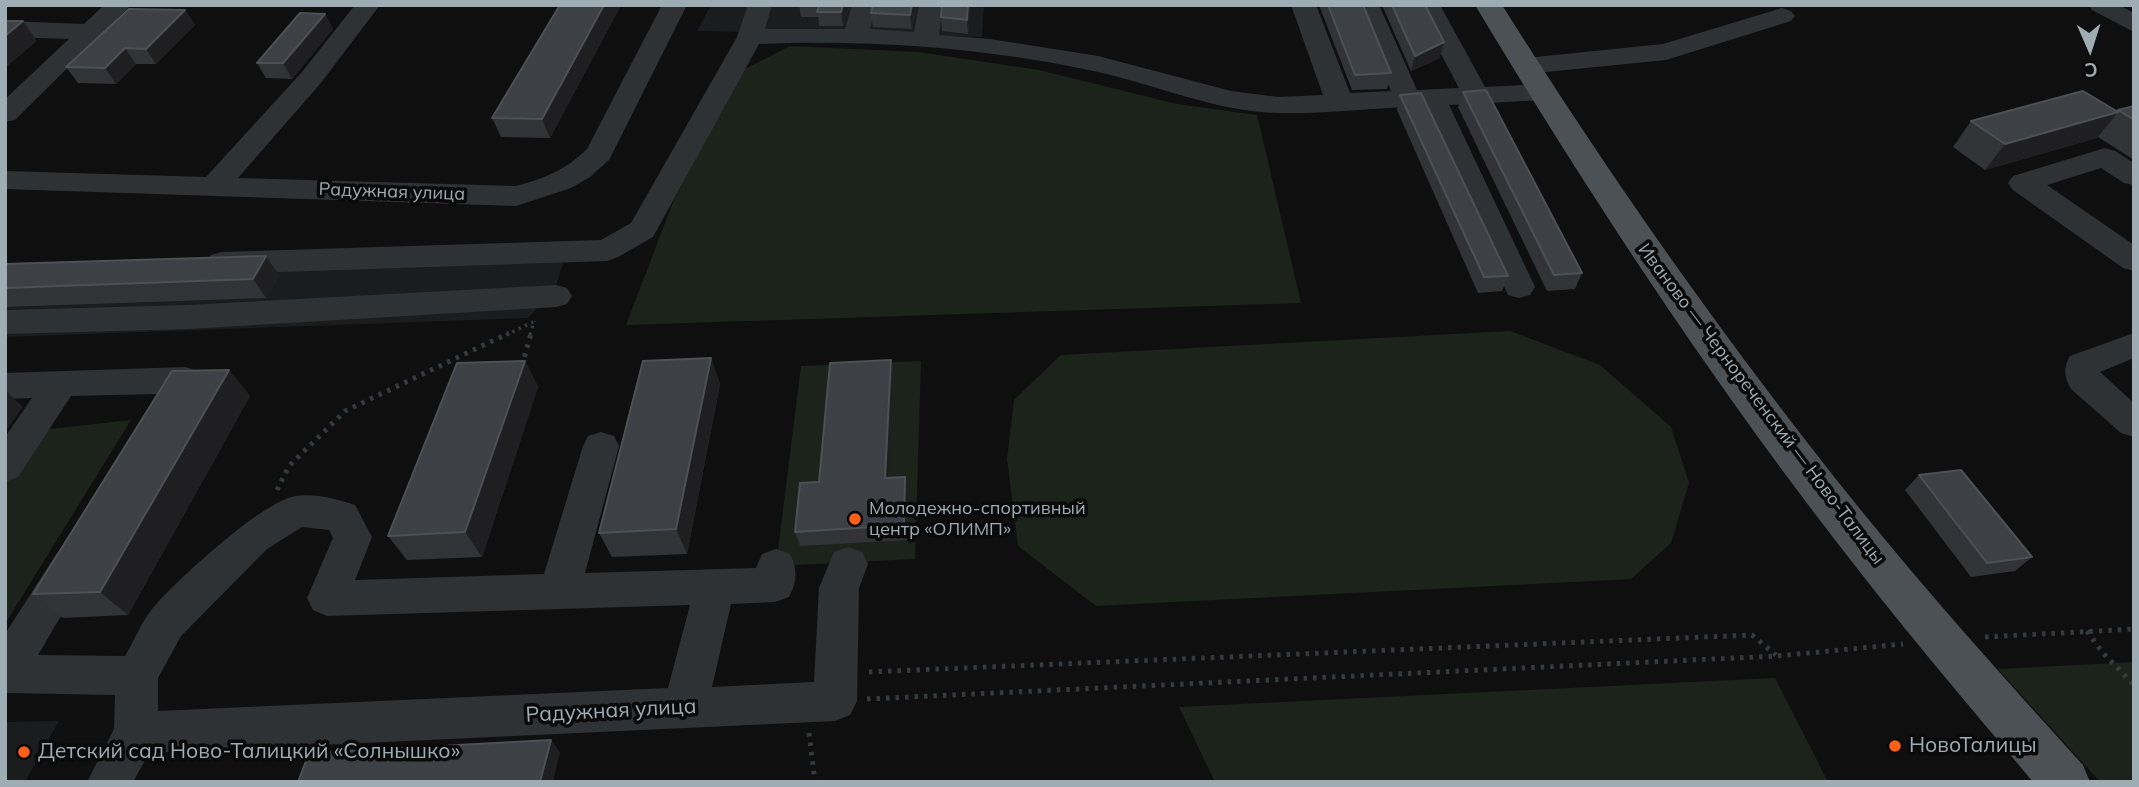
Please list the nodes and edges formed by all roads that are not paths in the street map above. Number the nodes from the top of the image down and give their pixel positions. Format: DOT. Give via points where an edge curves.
graph roads {
  1 [pos="120,5"];
  2 [pos="368,5"];
  3 [pos="676,5"];
  4 [pos="760,5"];
  5 [pos="864,5"];
  6 [pos="931,5"];
  7 [pos="1303,5"];
  8 [pos="1366,5"];
  9 [pos="1427,5"];
  10 [pos="1488,5"];
  11 [pos="2107,6"];
  12 [pos="1782,16"];
  13 [pos="2134,24"];
  14 [pos="5,29"];
  15 [pos="91,32"];
  16 [pos="750,37"];
  17 [pos="855,37"];
  18 [pos="925,41"];
  19 [pos="1534,79"];
  20 [pos="1476,95"];
  21 [pos="1420,98"];
  22 [pos="11,101"];
  23 [pos="1338,102"];
  24 [pos="2134,176"];
  25 [pos="5,180"];
  26 [pos="214,186"];
  27 [pos="2127,249"];
  28 [pos="199,264"];
  29 [pos="1519,287"];
  30 [pos="556,296"];
  31 [pos="5,322"];
  32 [pos="2134,345"];
  33 [pos="61,383"];
  34 [pos="5,386"];
  35 [pos="2134,423"];
  36 [pos="149,438"];
  37 [pos="601,446"];
  38 [pos="5,467"];
  39 [pos="92,532"];
  40 [pos="848,564"];
  41 [pos="776,566"];
  42 [pos="715,588"];
  43 [pos="559,593"];
  44 [pos="5,673"];
  45 [pos="137,676"];
  46 [pos="685,707"];
  47 [pos="136,733"];
  48 [pos="109,782"];
  49 [pos="2065,782"];
  1 -- 15 [label="street"];
  2 -- 26 [label="street" via="311,78"];
  3 -- 26 [label="street, Радужная улица" via="599,154 582,173 564,182 516,196"];
  4 -- 16 [label="street"];
  5 -- 17 [label="street"];
  6 -- 18 [label="street"];
  7 -- 23 [label="street" via="1336,86"];
  8 -- 21 [label="street"];
  9 -- 20 [label="street"];
  10 -- 19 [label="main road, Иваново — Чернореченский — Ново-Талицы"];
  11 -- 13 [label="street"];
  12 -- 19 [label="street" via="1666,52"];
  14 -- 15 [label="street"];
  15 -- 22 [label="street"];
  16 -- 17 [label="street"];
  16 -- 28 [label="street" via="642,230 607,250"];
  17 -- 18 [label="street"];
  18 -- 23 [label="street" via="1061,57 1230,99 1278,105"];
  19 -- 20 [label="street"];
  19 -- 49 [label="main road, Иваново — Чернореченский — Ново-Талицы" via="1661,273 1818,486"];
  20 -- 21 [label="street"];
  21 -- 23 [label="street"];
  21 -- 29 [label="street"];
  24 -- 27 [label="street" via="2105,157 2022,183"];
  25 -- 26 [label="street, Радужная улица"];
  30 -- 31 [label="street" via="188,317"];
  32 -- 35 [label="street" via="2082,365 2083,380"];
  33 -- 34 [label="street"];
  33 -- 36 [label="street" via="185,380"];
  33 -- 38 [label="street"];
  37 -- 43 [label="street"];
  39 -- 44 [label="street"];
  40 -- 46 [label="street, Радужная улица" via="839,589 822,716"];
  41 -- 42 [label="street" via="775,585"];
  42 -- 43 [label="street"];
  42 -- 46 [label="street"];
  43 -- 45 [label="street" via="327,598 353,537 341,516 297,511 253,538 166,623"];
  44 -- 45 [label="street"];
  45 -- 47 [label="street"];
  46 -- 47 [label="street, Радужная улица"];
  47 -- 48 [label="street"];
}
